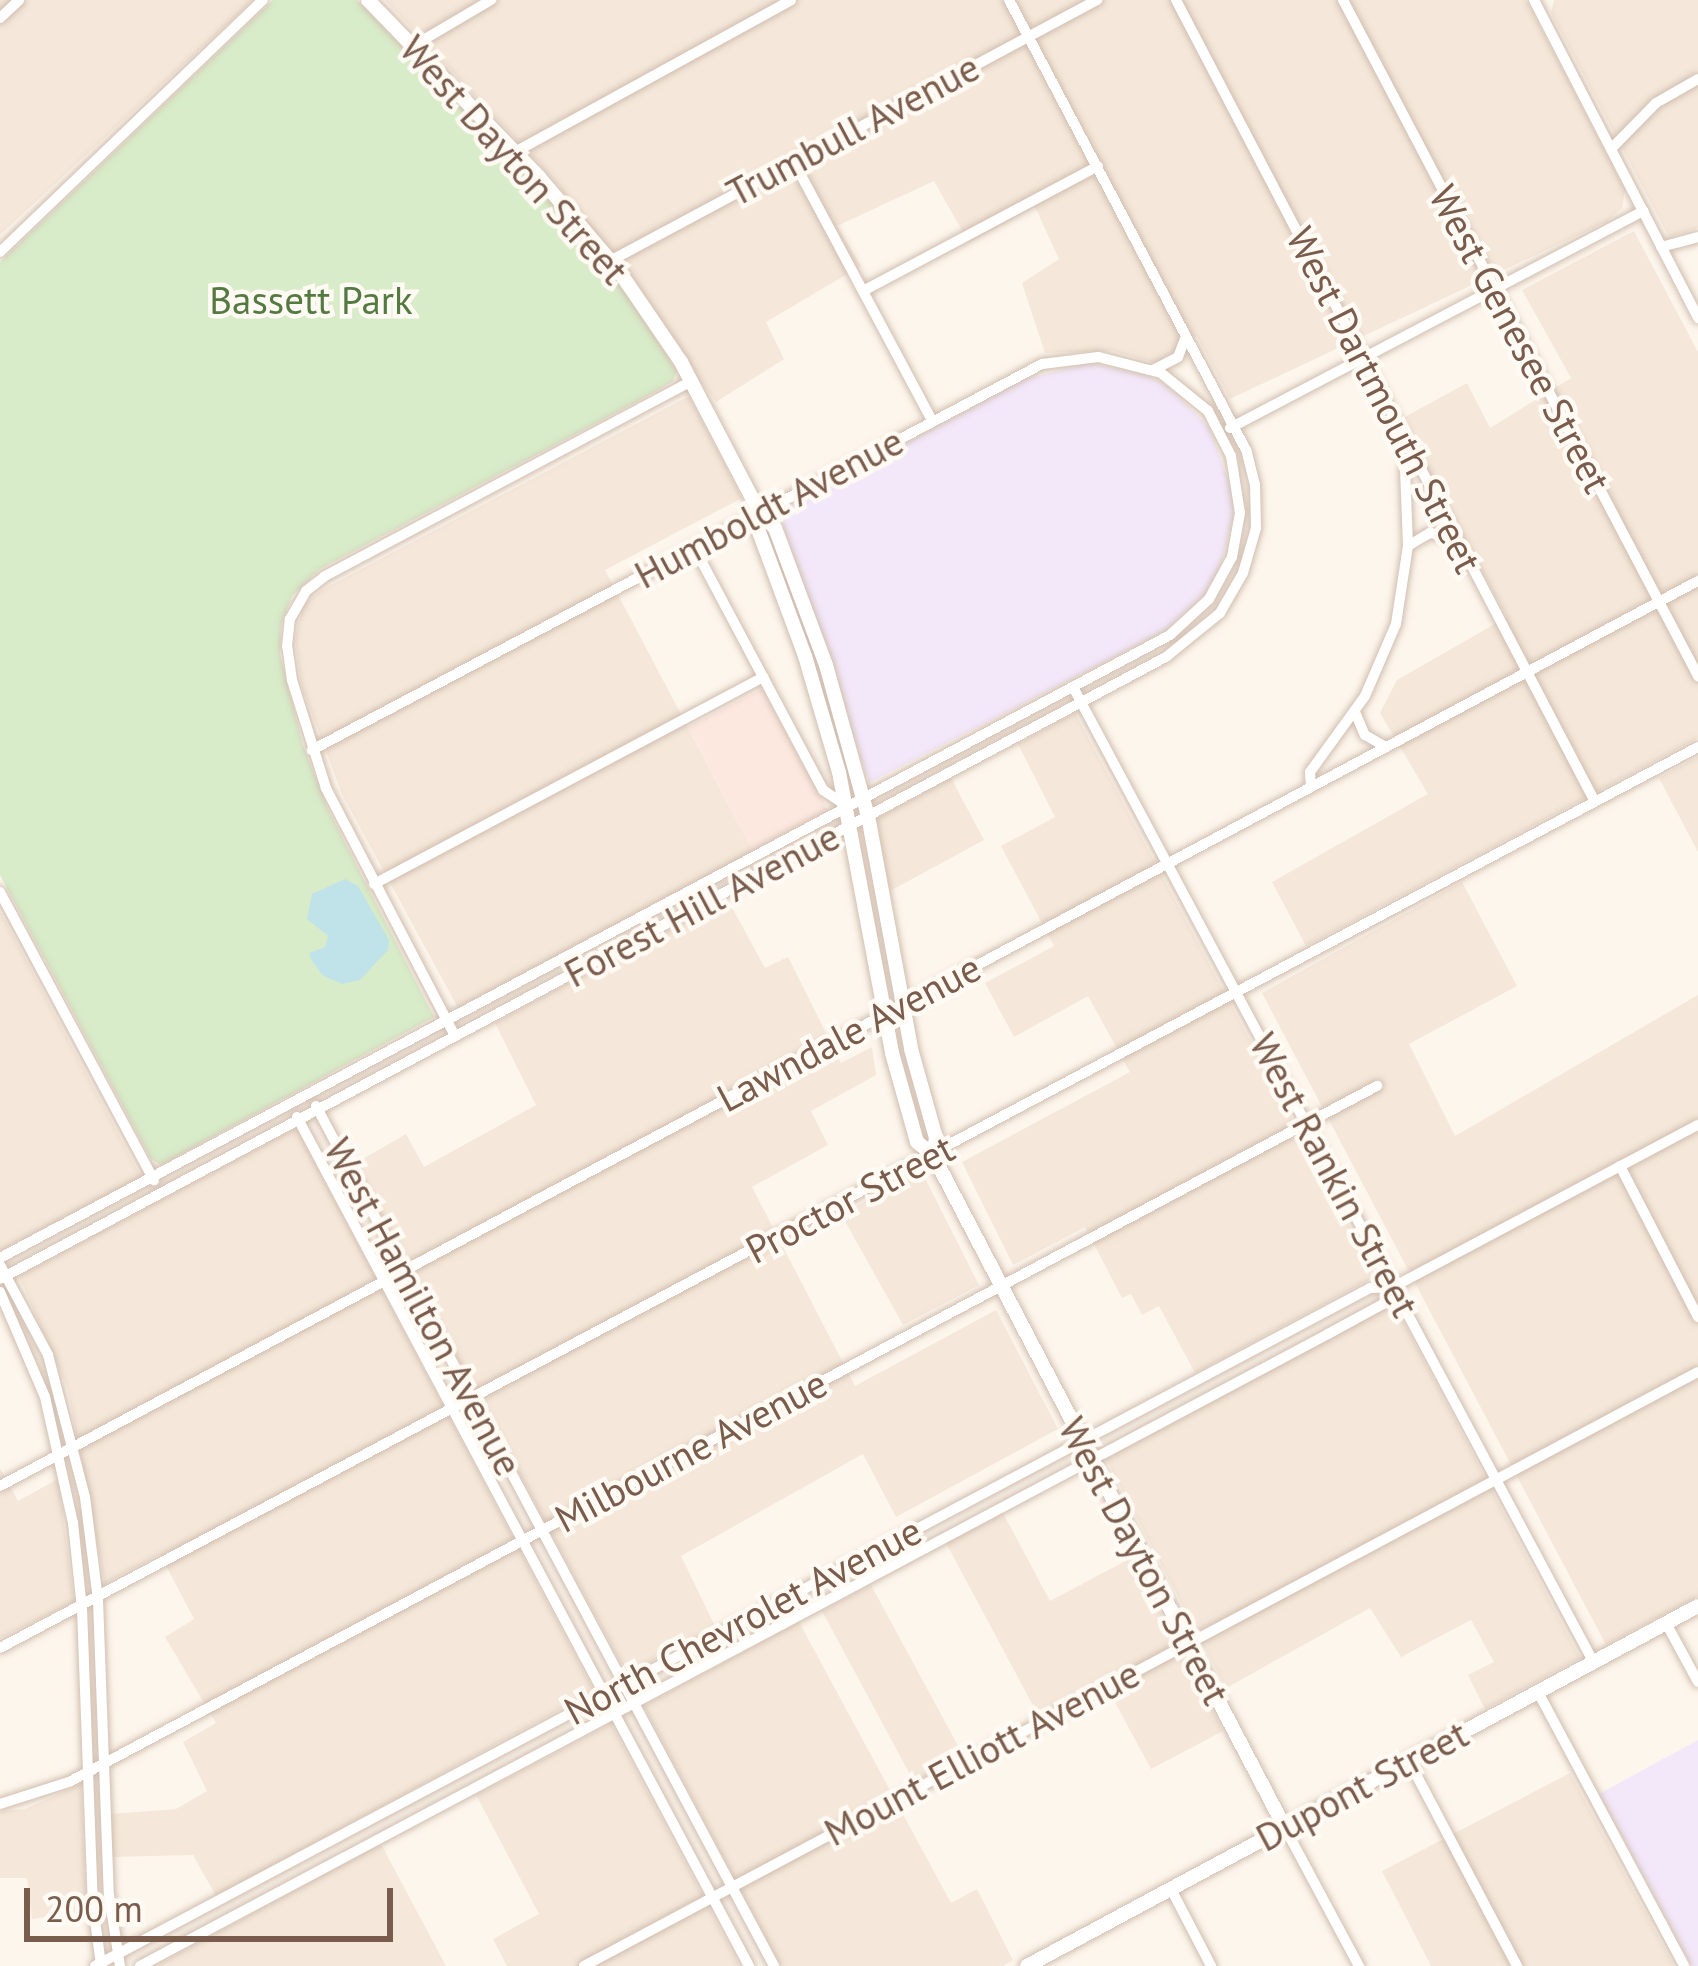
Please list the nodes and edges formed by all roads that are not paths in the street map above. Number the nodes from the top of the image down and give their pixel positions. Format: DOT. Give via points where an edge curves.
graph roads {
  1 [pos="19,0"];
  2 [pos="263,0"];
  3 [pos="368,0"];
  4 [pos="491,0"];
  5 [pos="791,0"];
  6 [pos="1010,0"];
  7 [pos="1097,0"];
  8 [pos="1176,0"];
  9 [pos="1343,0"];
  10 [pos="1534,0"];
  11 [pos="0,18"];
  12 [pos="1029,36"];
  13 [pos="412,46"];
  14 [pos="1698,79"];
  15 [pos="1611,149"];
  16 [pos="515,152"];
  17 [pos="794,162"];
  18 [pos="1098,166"];
  19 [pos="1643,211"];
  20 [pos="1698,237"];
  21 [pos="1661,247"];
  22 [pos="0,252"];
  23 [pos="610,261"];
  24 [pos="1493,289"];
  25 [pos="863,291"];
  26 [pos="1698,317"];
  27 [pos="1185,333"];
  28 [pos="1362,358"];
  29 [pos="1153,370"];
  30 [pos="692,381"];
  31 [pos="932,420"];
  32 [pos="1228,429"];
  33 [pos="1414,459"];
  34 [pos="760,513"];
  35 [pos="1456,539"];
  36 [pos="1408,546"];
  37 [pos="695,549"];
  38 [pos="1698,581"];
  39 [pos="1658,602"];
  40 [pos="819,643"];
  41 [pos="803,649"];
  42 [pos="1526,673"];
  43 [pos="1698,676"];
  44 [pos="763,677"];
  45 [pos="1073,687"];
  46 [pos="1082,702"];
  47 [pos="1355,712"];
  48 [pos="1001,725"];
  49 [pos="1010,741"];
  50 [pos="1388,746"];
  51 [pos="1698,747"];
  52 [pos="312,749"];
  53 [pos="1311,787"];
  54 [pos="864,798"];
  55 [pos="1594,800"];
  56 [pos="847,806"];
  57 [pos="868,816"];
  58 [pos="851,825"];
  59 [pos="770,848"];
  60 [pos="779,864"];
  61 [pos="1168,864"];
  62 [pos="374,884"];
  63 [pos="0,892"];
  64 [pos="644,915"];
  65 [pos="653,931"];
  66 [pos="1236,992"];
  67 [pos="903,1004"];
  68 [pos="885,1014"];
  69 [pos="447,1020"];
  70 [pos="455,1036"];
  71 [pos="1377,1085"];
  72 [pos="309,1094"];
  73 [pos="290,1104"];
  74 [pos="318,1109"];
  75 [pos="298,1120"];
  76 [pos="1306,1123"];
  77 [pos="1698,1125"];
  78 [pos="933,1155"];
  79 [pos="1620,1166"];
  80 [pos="152,1177"];
  81 [pos="161,1193"];
  82 [pos="2,1269"];
  83 [pos="404,1271"];
  84 [pos="384,1281"];
  85 [pos="998,1287"];
  86 [pos="1394,1287"];
  87 [pos="0,1292"];
  88 [pos="1698,1317"];
  89 [pos="1698,1372"];
  90 [pos="1196,1380"];
  91 [pos="1205,1399"];
  92 [pos="472,1400"];
  93 [pos="453,1411"];
  94 [pos="1080,1441"];
  95 [pos="75,1445"];
  96 [pos="60,1454"];
  97 [pos="1090,1460"];
  98 [pos="1496,1479"];
  99 [pos="0,1486"];
  100 [pos="542,1530"];
  101 [pos="522,1540"];
  102 [pos="848,1564"];
  103 [pos="859,1584"];
  104 [pos="98,1600"];
  105 [pos="1698,1606"];
  106 [pos="82,1608"];
  107 [pos="1666,1623"];
  108 [pos="1187,1643"];
  109 [pos="0,1648"];
  110 [pos="1594,1663"];
  111 [pos="1698,1682"];
  112 [pos="624,1684"];
  113 [pos="1538,1693"];
  114 [pos="604,1695"];
  115 [pos="634,1703"];
  116 [pos="615,1714"];
  117 [pos="1408,1762"];
  118 [pos="104,1763"];
  119 [pos="88,1772"];
  120 [pos="0,1804"];
  121 [pos="365,1822"];
  122 [pos="1286,1828"];
  123 [pos="375,1841"];
  124 [pos="732,1887"];
  125 [pos="1171,1889"];
  126 [pos="712,1898"];
  127 [pos="1060,1957"];
  128 [pos="118,1960"];
  129 [pos="99,1965"];
  130 [pos="140,1966"];
  131 [pos="584,1966"];
  132 [pos="749,1966"];
  133 [pos="774,1966"];
  134 [pos="1027,1966"];
  135 [pos="1211,1966"];
  136 [pos="1359,1966"];
  137 [pos="1517,1966"];
  138 [pos="1684,1966"];
  1 -- 11 [label="street"];
  2 -- 22 [label="street"];
  3 -- 13 [label="street, West Dayton Street"];
  4 -- 13 [label="street"];
  5 -- 16 [label="street"];
  6 -- 12 [label="street"];
  7 -- 12 [label="street, Trumbull Avenue"];
  8 -- 28 [label="street, West Dartmouth Street"];
  9 -- 24 [label="street, West Genesee Street"];
  10 -- 15 [label="street"];
  12 -- 17 [label="street, Trumbull Avenue"];
  12 -- 18 [label="street"];
  13 -- 16 [label="street, West Dayton Street"];
  14 -- 15 [label="street" via="1657,104"];
  15 -- 19 [label="street"];
  16 -- 23 [label="street, West Dayton Street"];
  17 -- 23 [label="street, Trumbull Avenue"];
  17 -- 25 [label="street"];
  18 -- 25 [label="street"];
  18 -- 27 [label="street"];
  19 -- 21 [label="street"];
  19 -- 24 [label="street"];
  20 -- 21 [label="street"];
  21 -- 26 [label="street"];
  23 -- 30 [label="street, West Dayton Street"];
  24 -- 28 [label="street"];
  24 -- 39 [label="street, West Genesee Street"];
  25 -- 31 [label="street"];
  27 -- 29 [label="street" via="1178,357"];
  27 -- 32 [label="street"];
  28 -- 32 [label="street"];
  28 -- 33 [label="street, West Dartmouth Street"];
  29 -- 31 [label="street, Humboldt Avenue" via="1109,358 1063,359"];
  29 -- 32 [label="street, Humboldt Avenue"];
  30 -- 34 [label="street, West Dayton Street"];
  30 -- 52 [label="street" via="334,571 296,604 287,656"];
  31 -- 34 [label="street, Humboldt Avenue"];
  32 -- 45 [label="street, Forest Hill Avenue" via="1240,513 1221,580 1179,629"];
  32 -- 46 [label="street, Forest Hill Avenue" via="1251,467 1256,519 1234,592 1187,644"];
  33 -- 35 [label="street, West Dartmouth Street"];
  33 -- 36 [label="street" via="1405,471"];
  34 -- 37 [label="street, Humboldt Avenue"];
  34 -- 40 [label="street, West Dayton Street" via="778,533"];
  34 -- 41 [label="street, West Dayton Street" via="758,530"];
  35 -- 36 [label="street" via="1435,532"];
  35 -- 42 [label="street, West Dartmouth Street"];
  36 -- 47 [label="street" via="1396,624"];
  37 -- 44 [label="street"];
  37 -- 52 [label="street, Humboldt Avenue"];
  38 -- 39 [label="street, Lawndale Avenue"];
  39 -- 42 [label="street, Lawndale Avenue"];
  39 -- 43 [label="street, West Genesee Street"];
  40 -- 41 [label="street"];
  40 -- 54 [label="street, West Dayton Street"];
  41 -- 56 [label="street, West Dayton Street"];
  42 -- 50 [label="street, Lawndale Avenue"];
  42 -- 55 [label="street, West Dartmouth Street"];
  44 -- 56 [label="street" via="824,793"];
  44 -- 62 [label="street"];
  45 -- 46 [label="street, West Rankin Street"];
  45 -- 48 [label="street, Forest Hill Avenue"];
  46 -- 49 [label="street, Forest Hill Avenue"];
  46 -- 61 [label="street, West Rankin Street"];
  47 -- 50 [label="street" via="1365,735"];
  47 -- 53 [label="street" via="1310,772"];
  48 -- 49 [label="street"];
  48 -- 54 [label="street, Forest Hill Avenue"];
  49 -- 57 [label="street, Forest Hill Avenue"];
  50 -- 53 [label="street, Lawndale Avenue"];
  51 -- 55 [label="street, Proctor Street"];
  52 -- 62 [label="street"];
  53 -- 61 [label="street, Lawndale Avenue"];
  54 -- 56 [label="street, Forest Hill Avenue"];
  54 -- 57 [label="street, West Dayton Street"];
  55 -- 66 [label="street, Proctor Street"];
  56 -- 57 [label="street"];
  56 -- 58 [label="street, West Dayton Street"];
  56 -- 59 [label="street, Forest Hill Avenue"];
  57 -- 58 [label="street, Forest Hill Avenue"];
  57 -- 67 [label="street, West Dayton Street"];
  58 -- 60 [label="street, Forest Hill Avenue"];
  58 -- 68 [label="street, West Dayton Street"];
  59 -- 60 [label="street"];
  59 -- 64 [label="street, Forest Hill Avenue"];
  60 -- 65 [label="street, Forest Hill Avenue"];
  61 -- 66 [label="street, West Rankin Street"];
  61 -- 67 [label="street, Lawndale Avenue"];
  62 -- 69 [label="street"];
  63 -- 80 [label="street"];
  64 -- 65 [label="street"];
  64 -- 69 [label="street, Forest Hill Avenue"];
  65 -- 70 [label="street, Forest Hill Avenue"];
  66 -- 76 [label="street, West Rankin Street"];
  66 -- 78 [label="street, Proctor Street"];
  67 -- 68 [label="street, Lawndale Avenue"];
  67 -- 78 [label="street, West Dayton Street" via="936,1138"];
  68 -- 78 [label="street, West Dayton Street" via="915,1136"];
  68 -- 83 [label="street, Lawndale Avenue"];
  69 -- 70 [label="street"];
  69 -- 72 [label="street, Forest Hill Avenue"];
  70 -- 74 [label="street, Forest Hill Avenue"];
  71 -- 76 [label="street, Milbourne Avenue"];
  72 -- 73 [label="street, Forest Hill Avenue"];
  72 -- 74 [label="street, West Hamilton Avenue"];
  73 -- 75 [label="street, West Hamilton Avenue"];
  73 -- 80 [label="street, Forest Hill Avenue"];
  74 -- 75 [label="street, Forest Hill Avenue"];
  74 -- 83 [label="street, West Hamilton Avenue"];
  75 -- 81 [label="street, Forest Hill Avenue"];
  75 -- 84 [label="street, West Hamilton Avenue"];
  76 -- 85 [label="street, Milbourne Avenue"];
  76 -- 86 [label="street, West Rankin Street"];
  77 -- 79 [label="street, North Chevrolet Avenue"];
  78 -- 85 [label="street, West Dayton Street"];
  78 -- 92 [label="street, Proctor Street"];
  79 -- 86 [label="street, North Chevrolet Avenue"];
  79 -- 88 [label="street"];
  80 -- 81 [label="street"];
  80 -- 82 [label="street, Forest Hill Avenue"];
  81 -- 82 [label="street, Forest Hill Avenue"];
  82 -- 95 [label="street" via="48,1355"];
  83 -- 84 [label="street, Lawndale Avenue"];
  83 -- 92 [label="street, West Hamilton Avenue"];
  84 -- 93 [label="street, West Hamilton Avenue"];
  84 -- 95 [label="street, Lawndale Avenue"];
  85 -- 94 [label="street, West Dayton Street"];
  85 -- 100 [label="street, Milbourne Avenue"];
  86 -- 90 [label="street, North Chevrolet Avenue" via="1370,1288"];
  86 -- 91 [label="street, North Chevrolet Avenue" via="1380,1306"];
  86 -- 98 [label="street, West Rankin Street"];
  87 -- 96 [label="street" via="39,1379"];
  89 -- 98 [label="street, Mount Elliott Avenue"];
  90 -- 91 [label="street"];
  90 -- 94 [label="street, North Chevrolet Avenue"];
  91 -- 97 [label="street, North Chevrolet Avenue"];
  92 -- 93 [label="street, Proctor Street"];
  92 -- 100 [label="street, West Hamilton Avenue"];
  93 -- 101 [label="street, West Hamilton Avenue"];
  93 -- 104 [label="street, Proctor Street"];
  94 -- 97 [label="street, West Dayton Street"];
  94 -- 102 [label="street, North Chevrolet Avenue"];
  95 -- 96 [label="street, Lawndale Avenue"];
  95 -- 104 [label="street"];
  96 -- 99 [label="street, Lawndale Avenue"];
  96 -- 106 [label="street"];
  97 -- 103 [label="street, North Chevrolet Avenue"];
  97 -- 108 [label="street, West Dayton Street"];
  98 -- 108 [label="street, Mount Elliott Avenue"];
  98 -- 110 [label="street, West Rankin Street"];
  100 -- 101 [label="street, Milbourne Avenue"];
  100 -- 112 [label="street, West Hamilton Avenue"];
  101 -- 114 [label="street, West Hamilton Avenue"];
  101 -- 118 [label="street, Milbourne Avenue"];
  102 -- 103 [label="street"];
  102 -- 112 [label="street, North Chevrolet Avenue"];
  103 -- 115 [label="street, North Chevrolet Avenue"];
  104 -- 106 [label="street, Proctor Street"];
  104 -- 118 [label="street"];
  105 -- 107 [label="street, Dupont Street"];
  106 -- 109 [label="street, Proctor Street"];
  106 -- 119 [label="street"];
  107 -- 110 [label="street, Dupont Street"];
  107 -- 111 [label="street"];
  108 -- 122 [label="street, West Dayton Street"];
  108 -- 124 [label="street, Mount Elliott Avenue"];
  110 -- 113 [label="street, Dupont Street"];
  112 -- 114 [label="street, North Chevrolet Avenue"];
  112 -- 115 [label="street, West Hamilton Avenue"];
  113 -- 117 [label="street, Dupont Street"];
  113 -- 138 [label="street"];
  114 -- 116 [label="street, West Hamilton Avenue"];
  114 -- 121 [label="street, North Chevrolet Avenue"];
  115 -- 116 [label="street, North Chevrolet Avenue"];
  115 -- 124 [label="street, West Hamilton Avenue"];
  116 -- 123 [label="street, North Chevrolet Avenue"];
  116 -- 126 [label="street, West Hamilton Avenue"];
  117 -- 122 [label="street, Dupont Street"];
  117 -- 137 [label="street"];
  118 -- 119 [label="street, Milbourne Avenue"];
  118 -- 128 [label="street"];
  119 -- 120 [label="street, Milbourne Avenue"];
  119 -- 129 [label="street"];
  121 -- 123 [label="street"];
  121 -- 128 [label="street, North Chevrolet Avenue"];
  122 -- 125 [label="street, Dupont Street"];
  122 -- 136 [label="street, West Dayton Street"];
  123 -- 130 [label="street, North Chevrolet Avenue"];
  124 -- 126 [label="street, Mount Elliott Avenue"];
  124 -- 133 [label="street, West Hamilton Avenue"];
  125 -- 127 [label="street, Dupont Street"];
  125 -- 135 [label="street"];
  126 -- 131 [label="street, Mount Elliott Avenue"];
  126 -- 132 [label="street, West Hamilton Avenue"];
  127 -- 134 [label="street, Dupont Street"];
  128 -- 129 [label="street, North Chevrolet Avenue"];
}
